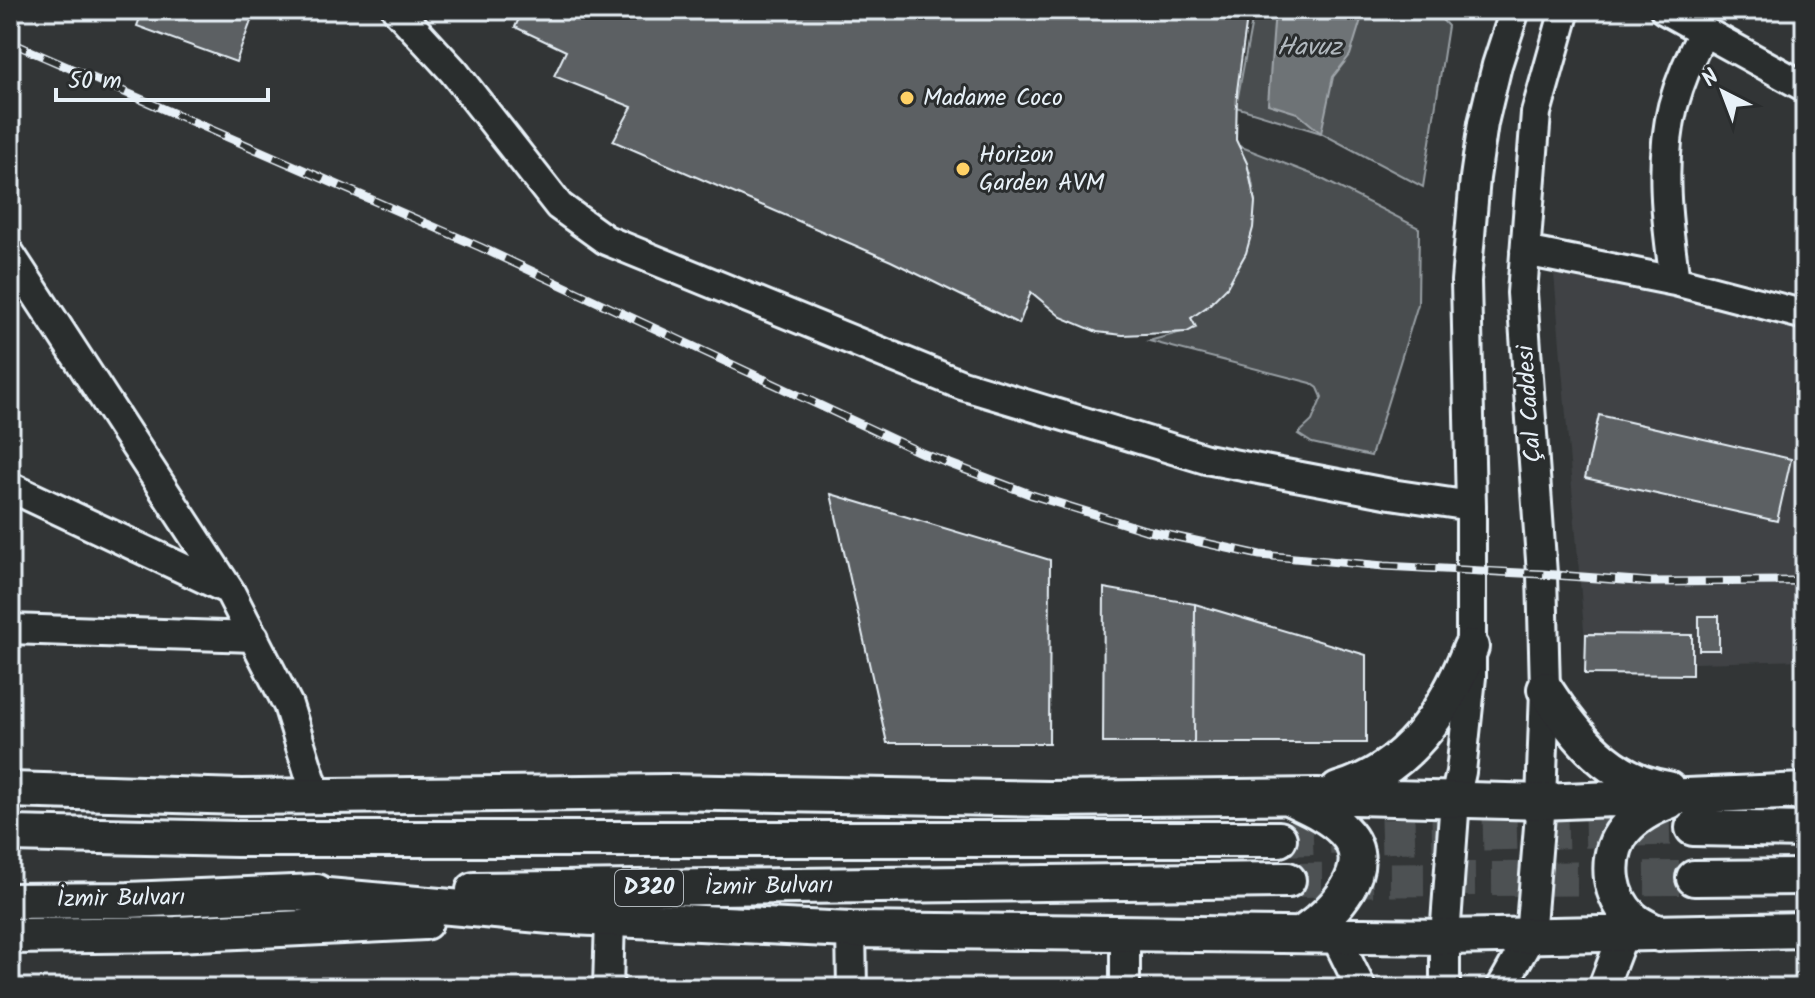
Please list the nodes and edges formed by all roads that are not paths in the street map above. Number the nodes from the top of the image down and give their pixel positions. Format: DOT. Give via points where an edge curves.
graph roads {
  1 [pos="397,10"];
  2 [pos="1515,10"];
  3 [pos="1565,10"];
  4 [pos="1665,10"];
  5 [pos="1704,31"];
  6 [pos="1805,87"];
  7 [pos="1525,251"];
  8 [pos="10,254"];
  9 [pos="1675,281"];
  10 [pos="1805,315"];
  11 [pos="10,487"];
  12 [pos="1471,506"];
  13 [pos="229,590"];
  14 [pos="10,629"];
  15 [pos="254,637"];
  16 [pos="1471,647"];
  17 [pos="1545,689"];
  18 [pos="10,790"];
  19 [pos="1805,791"];
  20 [pos="308,796"];
  21 [pos="1302,796"];
  22 [pos="1690,796"];
  23 [pos="1455,799"];
  24 [pos="1541,802"];
  25 [pos="1693,828"];
  26 [pos="1805,830"];
  27 [pos="10,834"];
  28 [pos="237,839"];
  29 [pos="1279,839"];
  30 [pos="1805,877"];
  31 [pos="1694,878"];
  32 [pos="1288,880"];
  33 [pos="294,893"];
  34 [pos="10,901"];
  35 [pos="551,916"];
  36 [pos="610,919"];
  37 [pos="851,930"];
  38 [pos="1805,930"];
  39 [pos="1125,934"];
  40 [pos="1302,934"];
  41 [pos="1659,934"];
  42 [pos="1335,935"];
  43 [pos="1623,935"];
  44 [pos="10,936"];
  45 [pos="1445,937"];
  46 [pos="1530,937"];
  47 [pos="1603,987"];
  48 [pos="608,988"];
  49 [pos="852,988"];
  50 [pos="1125,988"];
  51 [pos="1361,988"];
  52 [pos="1445,988"];
  53 [pos="1501,988"];
  1 -- 12 [label="street" via="454,72 559,206 606,240 962,385 1206,459"];
  2 -- 12 [label="street" via="1483,123 1475,178 1466,306"];
  3 -- 7 [label="street, Çal Caddesi" via="1536,113"];
  4 -- 5 [label="street"];
  5 -- 6 [label="street"];
  5 -- 9 [label="street" via="1673,108 1666,196"];
  7 -- 9 [label="street"];
  7 -- 17 [label="street, Çal Caddesi" via="1522,293"];
  8 -- 13 [label="street"];
  9 -- 10 [label="street"];
  11 -- 13 [label="street"];
  12 -- 16 [label="street"];
  13 -- 15 [label="street"];
  14 -- 15 [label="street"];
  15 -- 20 [label="street" via="288,705"];
  16 -- 21 [label="main road" via="1444,705 1410,749 1371,778"];
  16 -- 23 [label="street" via="1466,738"];
  17 -- 22 [label="main road" via="1569,726 1626,776"];
  17 -- 24 [label="street, Çal Caddesi"];
  18 -- 20 [label="main road"];
  19 -- 22 [label="main road"];
  20 -- 21 [label="main road"];
  20 -- 28 [label="main road"];
  21 -- 23 [label="main road"];
  21 -- 40 [label="main road" via="1350,838 1356,854 1354,874 1341,900"];
  22 -- 24 [label="main road"];
  22 -- 41 [label="main road" via="1634,818 1612,853 1619,901 1630,917"];
  23 -- 24 [label="main road"];
  23 -- 45 [label="street"];
  24 -- 46 [label="street, Çal Caddesi"];
  25 -- 26 [label="main road"];
  27 -- 28 [label="main road, İzmir Bulvarı / D320"];
  28 -- 29 [label="main road, İzmir Bulvarı / D320"];
  30 -- 31 [label="main road"];
  32 -- 33 [label="main road, İzmir Bulvarı / D320"];
  33 -- 34 [label="main road, İzmir Bulvarı / D320"];
  33 -- 35 [label="main road"];
  35 -- 36 [label="main road"];
  35 -- 44 [label="main road" via="176,934"];
  36 -- 37 [label="main road"];
  36 -- 48 [label="street"];
  37 -- 39 [label="main road"];
  37 -- 49 [label="street"];
  38 -- 41 [label="main road"];
  39 -- 40 [label="main road"];
  39 -- 50 [label="street"];
  40 -- 42 [label="main road"];
  41 -- 43 [label="main road"];
  42 -- 45 [label="main road"];
  42 -- 51 [label="street"];
  43 -- 46 [label="main road"];
  43 -- 47 [label="street"];
  45 -- 46 [label="main road"];
  45 -- 52 [label="street"];
  46 -- 53 [label="street"];
}
